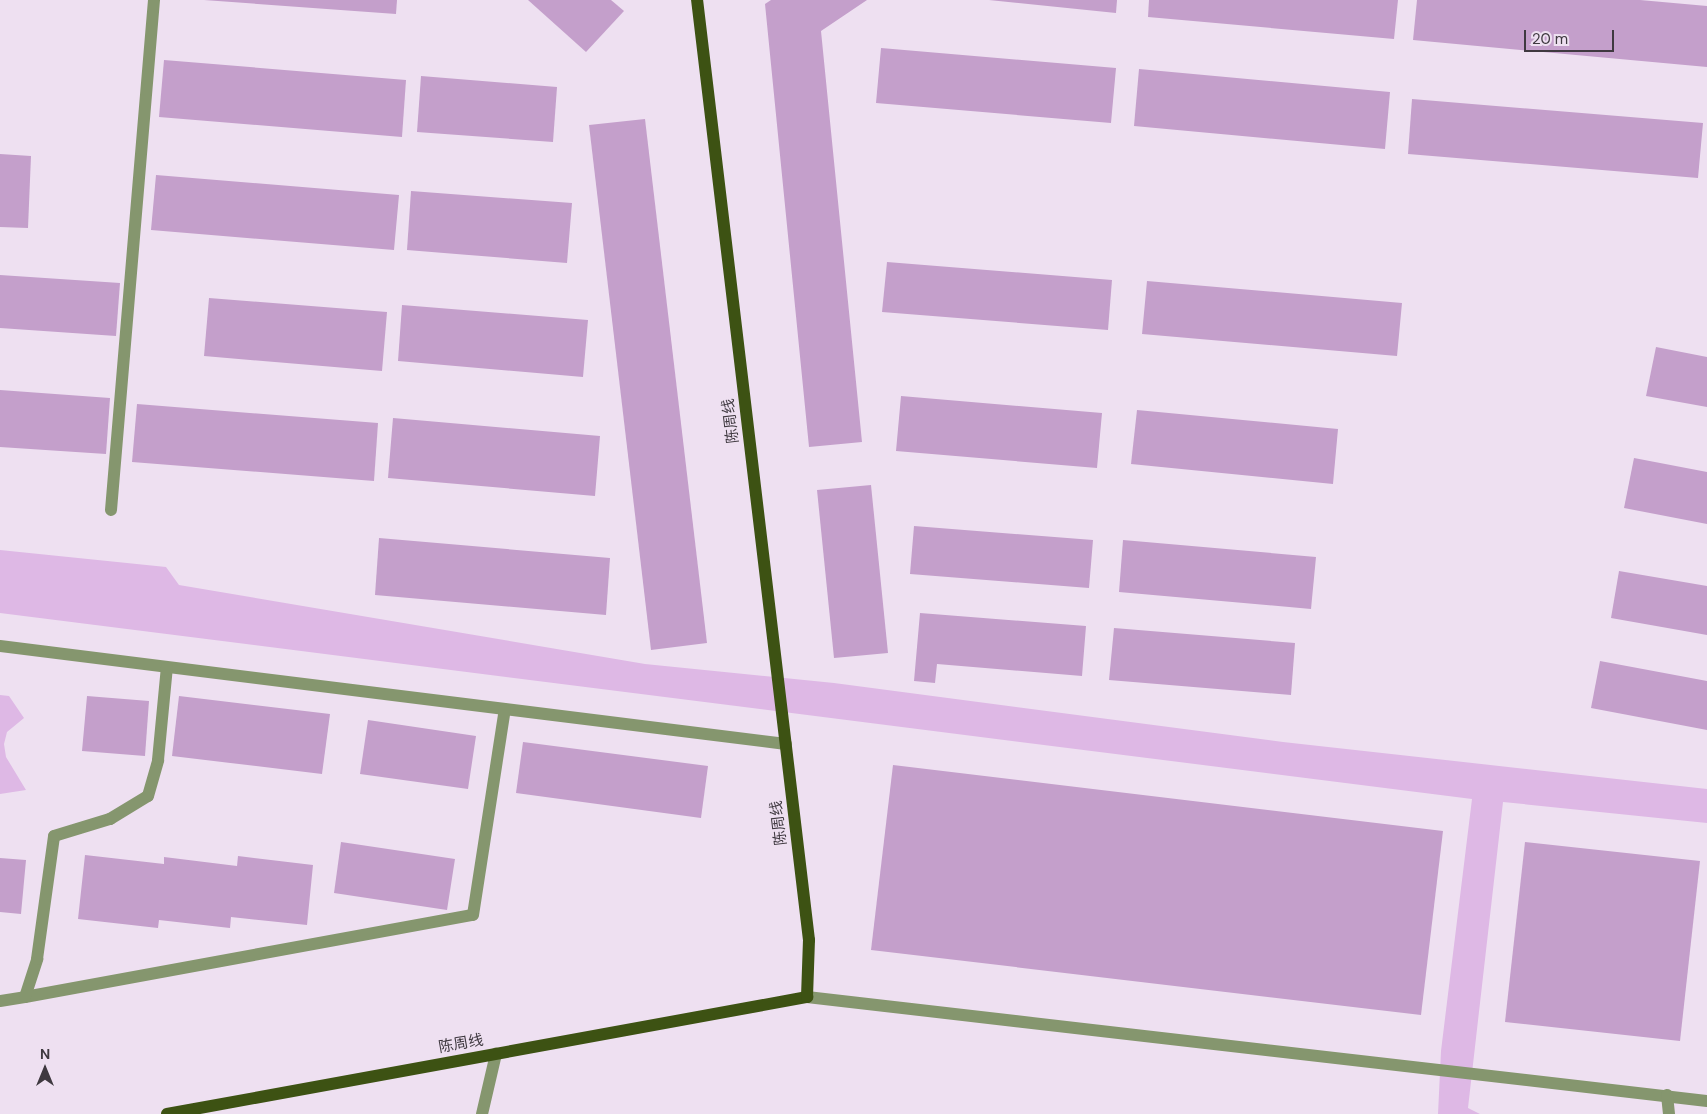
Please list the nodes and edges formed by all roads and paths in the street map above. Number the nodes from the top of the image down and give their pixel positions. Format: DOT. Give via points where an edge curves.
graph roads {
  1 [pos="154,0"];
  2 [pos="697,0"];
  3 [pos="111,510"];
  4 [pos="0,646"];
  5 [pos="167,667"];
  6 [pos="505,709"];
  7 [pos="786,744"];
  8 [pos="25,997"];
  9 [pos="807,997"];
  10 [pos="0,1001"];
  11 [pos="496,1054"];
  12 [pos="1668,1095"];
  13 [pos="1707,1101"];
  14 [pos="167,1114"];
  15 [pos="482,1114"];
  16 [pos="1669,1114"];
  1 -- 3 [label="street"];
  2 -- 7 [label="main road, 陈周线"];
  4 -- 5 [label="street"];
  5 -- 6 [label="street"];
  5 -- 8 [label="street" via="158,760 148,796 110,819 54,836 36,959"];
  6 -- 7 [label="street"];
  6 -- 8 [label="street" via="474,915"];
  7 -- 9 [label="main road, 陈周线" via="809,940"];
  8 -- 10 [label="street"];
  9 -- 11 [label="main road, 陈周线"];
  9 -- 12 [label="street"];
  11 -- 14 [label="main road, 陈周线"];
  11 -- 15 [label="street"];
  12 -- 13 [label="street"];
  12 -- 16 [label="street"];
}
